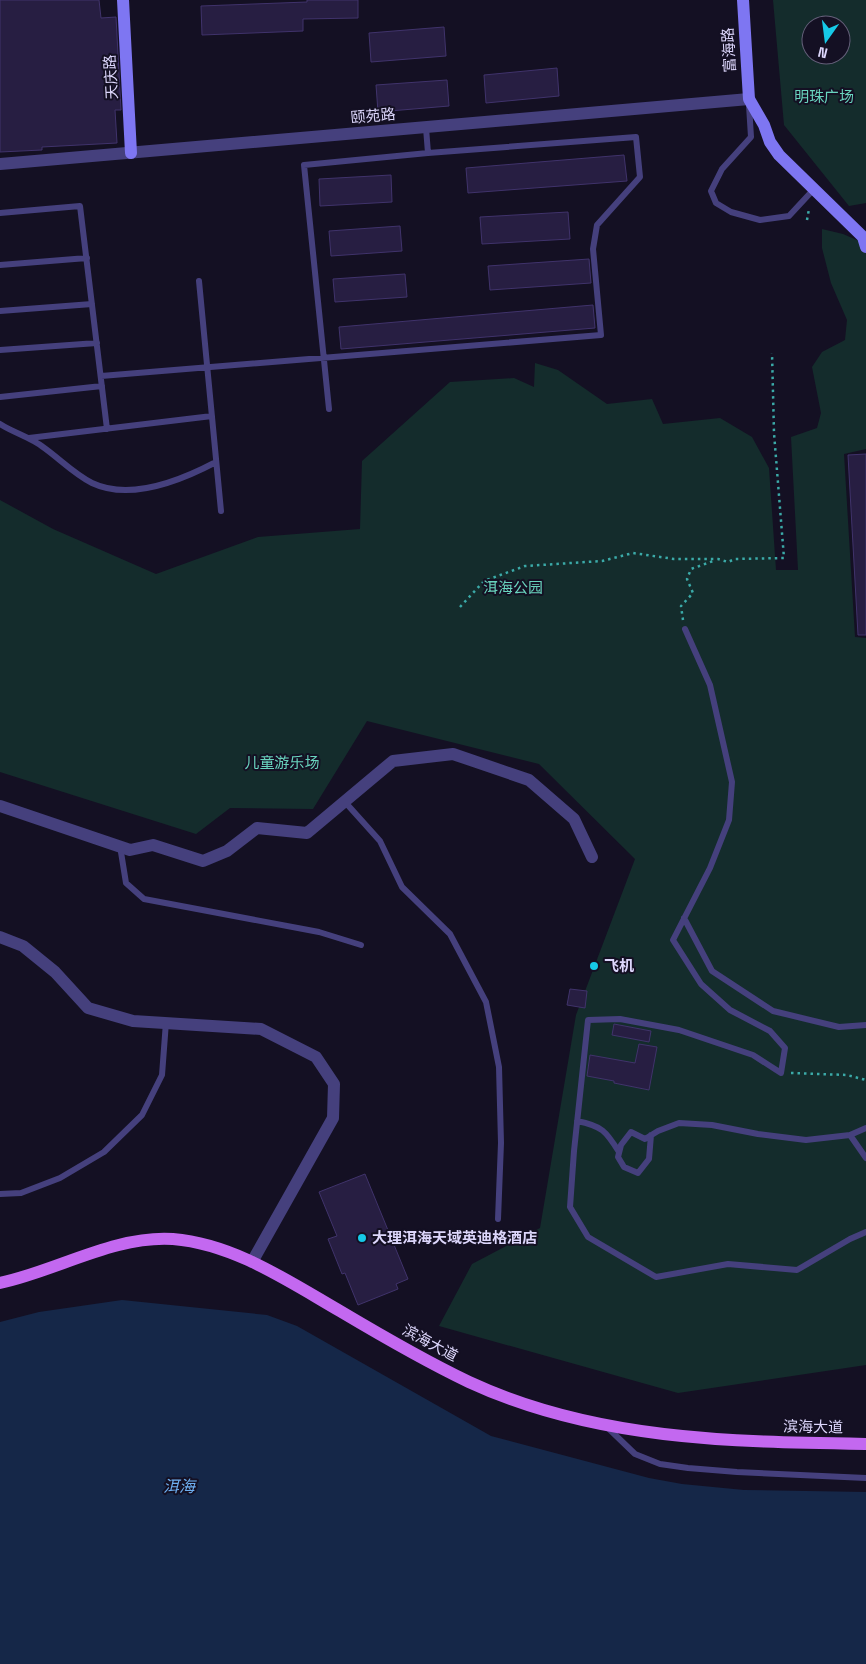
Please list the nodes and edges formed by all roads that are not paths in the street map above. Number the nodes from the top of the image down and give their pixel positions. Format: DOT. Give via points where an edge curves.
graph roads {
  1 [pos="123,0"];
  2 [pos="743,0"];
  3 [pos="749,99"];
  4 [pos="426,128"];
  5 [pos="131,152"];
  6 [pos="428,154"];
  7 [pos="0,164"];
  8 [pos="814,188"];
  9 [pos="0,213"];
  10 [pos="866,246"];
  11 [pos="87,258"];
  12 [pos="0,265"];
  13 [pos="199,280"];
  14 [pos="92,304"];
  15 [pos="0,311"];
  16 [pos="97,342"];
  17 [pos="0,350"];
  18 [pos="323,358"];
  19 [pos="207,367"];
  20 [pos="101,376"];
  21 [pos="102,386"];
  22 [pos="0,397"];
  23 [pos="329,409"];
  24 [pos="212,416"];
  25 [pos="0,424"];
  26 [pos="107,429"];
  27 [pos="25,438"];
  28 [pos="216,462"];
  29 [pos="221,511"];
  30 [pos="685,629"];
  31 [pos="345,802"];
  32 [pos="0,806"];
  33 [pos="120,846"];
  34 [pos="592,857"];
  35 [pos="684,918"];
  36 [pos="0,937"];
  37 [pos="361,945"];
  38 [pos="166,1022"];
  39 [pos="866,1025"];
  40 [pos="577,1121"];
  41 [pos="866,1128"];
  42 [pos="651,1135"];
  43 [pos="850,1135"];
  44 [pos="619,1152"];
  45 [pos="866,1158"];
  46 [pos="0,1194"];
  47 [pos="498,1218"];
  48 [pos="866,1232"];
  49 [pos="252,1262"];
  50 [pos="0,1284"];
  51 [pos="607,1427"];
  52 [pos="866,1444"];
  53 [pos="866,1478"];
  1 -- 5 [label="street, 天庆路"];
  2 -- 3 [label="street, 富海路"];
  3 -- 4 [label="street, 颐苑路"];
  3 -- 8 [label="street" via="779,155"];
  3 -- 8 [label="lane" via="752,137 722,169 711,191 716,203 731,212 760,220 789,216"];
  4 -- 5 [label="street, 颐苑路"];
  4 -- 6 [label="lane"];
  5 -- 7 [label="street, 颐苑路"];
  6 -- 18 [label="lane" via="304,166"];
  6 -- 18 [label="lane" via="636,137 640,177 597,225 593,249 601,336"];
  8 -- 10 [label="street" via="863,237"];
  9 -- 11 [label="lane" via="80,206"];
  11 -- 12 [label="lane"];
  11 -- 14 [label="lane"];
  13 -- 19 [label="lane"];
  14 -- 15 [label="lane"];
  14 -- 16 [label="lane"];
  16 -- 17 [label="lane"];
  16 -- 20 [label="lane"];
  18 -- 19 [label="lane"];
  18 -- 23 [label="lane"];
  19 -- 20 [label="lane"];
  19 -- 24 [label="lane"];
  20 -- 21 [label="lane"];
  21 -- 22 [label="lane"];
  21 -- 26 [label="lane"];
  24 -- 26 [label="lane"];
  24 -- 28 [label="lane"];
  25 -- 27 [label="lane"];
  26 -- 27 [label="lane"];
  27 -- 28 [label="lane" via="37,443 87,480 108,488 159,486"];
  28 -- 29 [label="lane"];
  30 -- 35 [label="lane" via="710,685 732,782 729,820 710,868"];
  31 -- 33 [label="street" via="307,833 257,828 227,851 203,860 153,845 130,850"];
  31 -- 34 [label="street" via="394,761 452,754 529,780 574,819"];
  31 -- 47 [label="lane" via="380,841 402,887 450,934 486,1002 499,1068"];
  32 -- 33 [label="street"];
  33 -- 37 [label="lane" via="126,883 144,899 318,932"];
  35 -- 39 [label="lane" via="712,971 773,1011 839,1027"];
  35 -- 40 [label="lane" via="673,940 691,969 701,984 730,1010 770,1031 784,1048 781,1073 753,1055 680,1030 620,1019 588,1020"];
  36 -- 38 [label="street" via="23,946 55,972 88,1008 133,1021"];
  38 -- 46 [label="lane" via="162,1075 142,1115 104,1152 60,1178 22,1193"];
  38 -- 49 [label="street" via="262,1029 316,1057 334,1084 333,1118"];
  40 -- 44 [label="lane" via="594,1124 608,1134"];
  40 -- 48 [label="lane" via="570,1207 588,1237 656,1278 728,1264 797,1270"];
  41 -- 43 [label="lane"];
  42 -- 43 [label="lane" via="679,1123 806,1140"];
  42 -- 44 [label="lane" via="644,1139 630,1132"];
  42 -- 44 [label="lane" via="649,1160 638,1173 624,1167 618,1157"];
  43 -- 45 [label="lane"];
  49 -- 50 [label="main road, 滨海大道" via="193,1241 154,1239 102,1250"];
  49 -- 51 [label="main road, 滨海大道" via="471,1383 550,1412"];
  51 -- 52 [label="main road, 滨海大道" via="788,1443"];
  51 -- 53 [label="lane" via="635,1454 660,1464 737,1472"];
}
